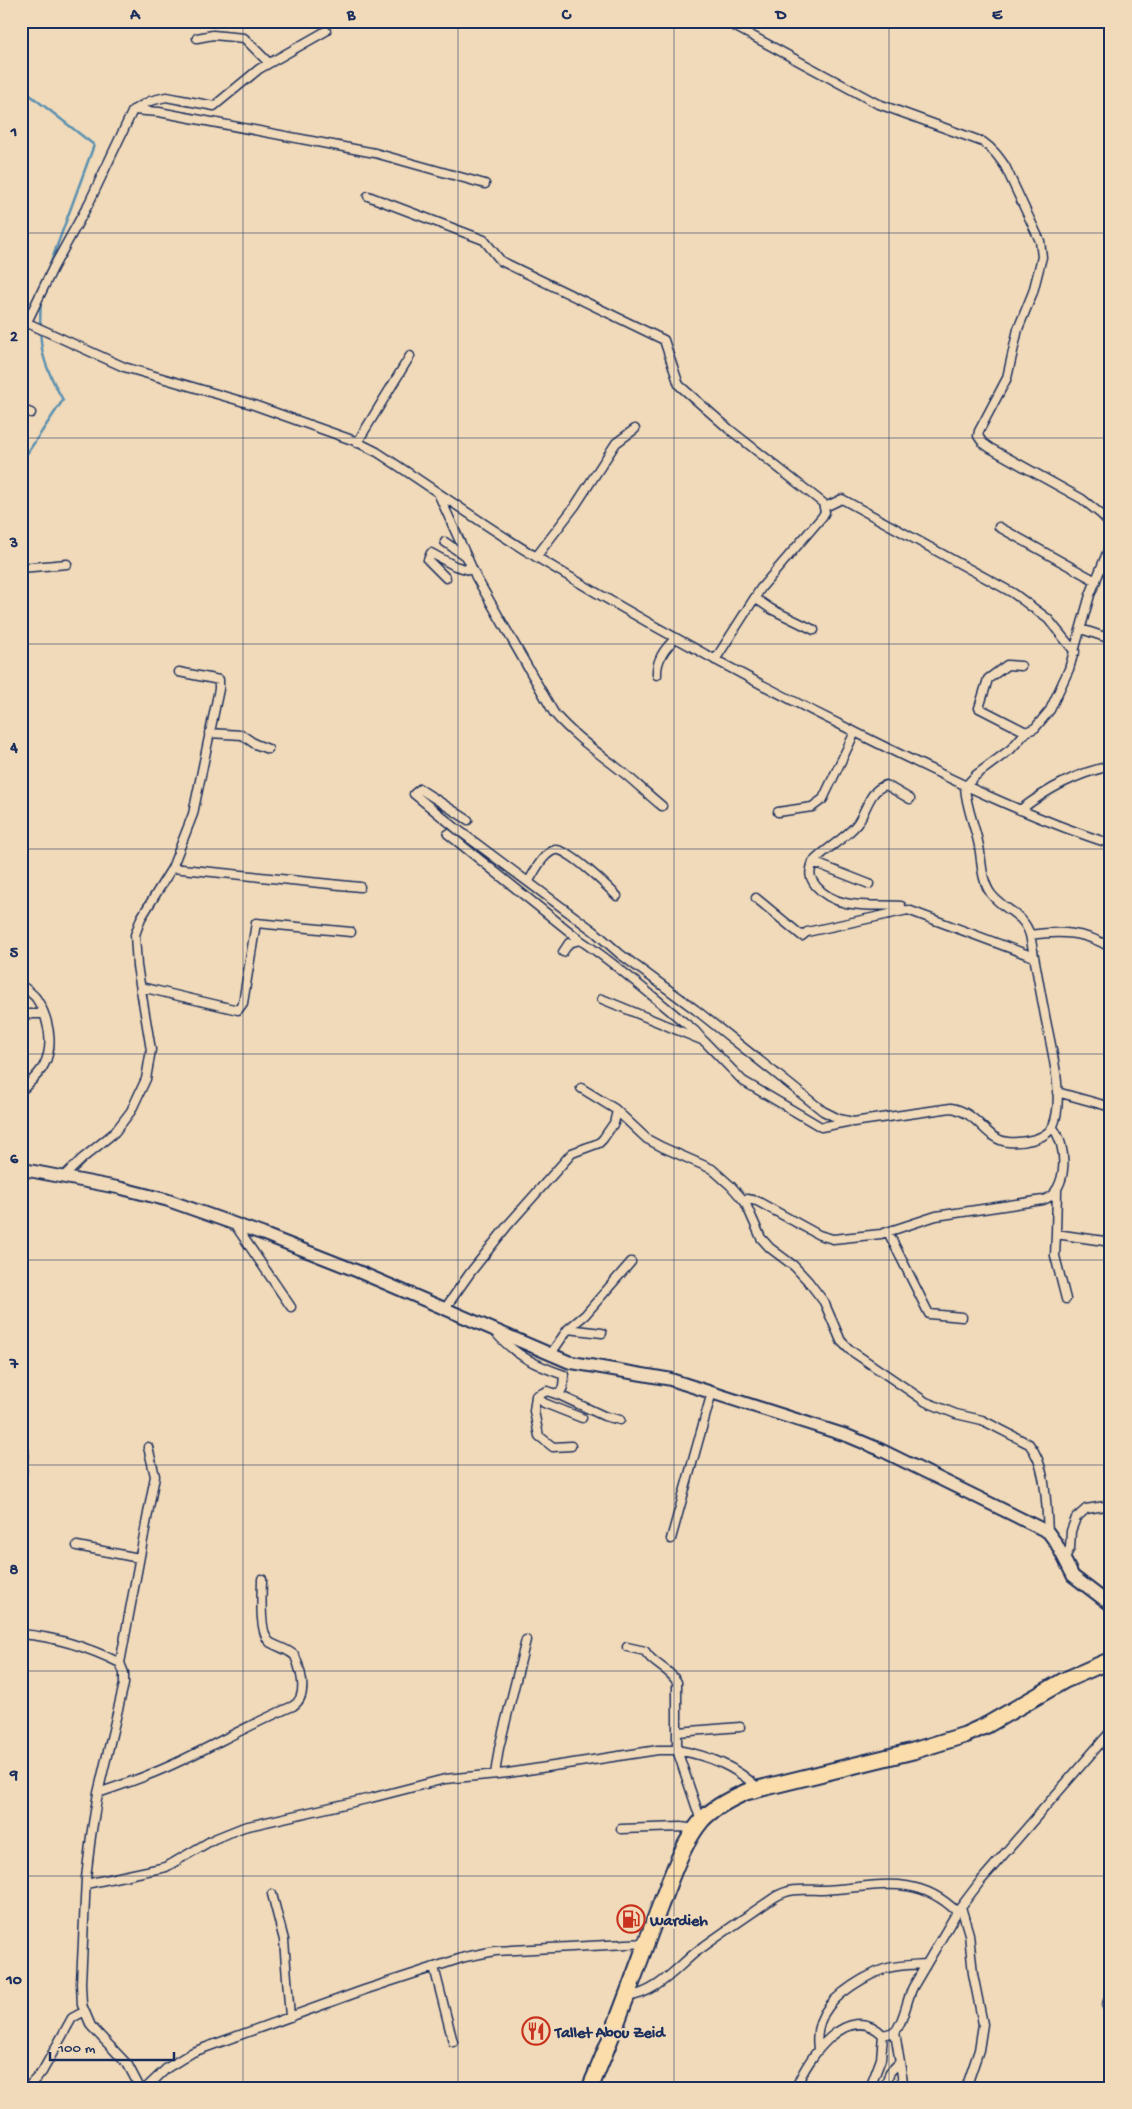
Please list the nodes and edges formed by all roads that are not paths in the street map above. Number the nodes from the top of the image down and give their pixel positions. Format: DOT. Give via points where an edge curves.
graph roads {
  1 [pos="734,26"];
  2 [pos="326,31"];
  3 [pos="197,38"];
  4 [pos="269,63"];
  5 [pos="133,110"];
  6 [pos="485,184"];
  7 [pos="368,196"];
  8 [pos="27,322"];
  9 [pos="410,356"];
  10 [pos="21,409"];
  11 [pos="31,413"];
  12 [pos="635,429"];
  13 [pos="357,443"];
  14 [pos="437,492"];
  15 [pos="825,507"];
  16 [pos="1111,525"];
  17 [pos="999,527"];
  18 [pos="445,542"];
  19 [pos="1111,543"];
  20 [pos="536,557"];
  21 [pos="468,558"];
  22 [pos="67,564"];
  23 [pos="21,568"];
  24 [pos="473,571"];
  25 [pos="446,578"];
  26 [pos="1096,581"];
  27 [pos="755,598"];
  28 [pos="814,630"];
  29 [pos="1081,630"];
  30 [pos="675,639"];
  31 [pos="1111,639"];
  32 [pos="1075,652"];
  33 [pos="714,660"];
  34 [pos="1021,666"];
  35 [pos="178,672"];
  36 [pos="656,674"];
  37 [pos="855,732"];
  38 [pos="1026,732"];
  39 [pos="209,734"];
  40 [pos="268,749"];
  41 [pos="1111,766"];
  42 [pos="966,786"];
  43 [pos="910,799"];
  44 [pos="662,806"];
  45 [pos="1020,810"];
  46 [pos="778,812"];
  47 [pos="468,820"];
  48 [pos="448,834"];
  49 [pos="1111,844"];
  50 [pos="813,862"];
  51 [pos="172,868"];
  52 [pos="528,882"];
  53 [pos="869,884"];
  54 [pos="360,887"];
  55 [pos="618,896"];
  56 [pos="756,898"];
  57 [pos="902,912"];
  58 [pos="351,932"];
  59 [pos="1030,935"];
  60 [pos="580,940"];
  61 [pos="1111,948"];
  62 [pos="563,952"];
  63 [pos="1034,957"];
  64 [pos="21,985"];
  65 [pos="141,986"];
  66 [pos="602,999"];
  67 [pos="21,1014"];
  68 [pos="44,1014"];
  69 [pos="704,1041"];
  70 [pos="581,1088"];
  71 [pos="21,1091"];
  72 [pos="1057,1092"];
  73 [pos="1111,1107"];
  74 [pos="618,1111"];
  75 [pos="848,1121"];
  76 [pos="1052,1127"];
  77 [pos="21,1169"];
  78 [pos="63,1177"];
  79 [pos="1057,1190"];
  80 [pos="744,1202"];
  81 [pos="233,1223"];
  82 [pos="888,1232"];
  83 [pos="1056,1234"];
  84 [pos="1111,1242"];
  85 [pos="631,1262"];
  86 [pos="1066,1299"];
  87 [pos="291,1307"];
  88 [pos="444,1310"];
  89 [pos="962,1317"];
  90 [pos="568,1329"];
  91 [pos="495,1332"];
  92 [pos="602,1333"];
  93 [pos="550,1355"];
  94 [pos="712,1392"];
  95 [pos="559,1395"];
  96 [pos="536,1396"];
  97 [pos="582,1418"];
  98 [pos="620,1420"];
  99 [pos="21,1444"];
  100 [pos="571,1446"];
  101 [pos="148,1447"];
  102 [pos="21,1482"];
  103 [pos="1111,1505"];
  104 [pos="1048,1532"];
  105 [pos="671,1538"];
  106 [pos="77,1546"];
  107 [pos="139,1558"];
  108 [pos="1064,1559"];
  109 [pos="262,1578"];
  110 [pos="1111,1606"];
  111 [pos="21,1634"];
  112 [pos="526,1640"];
  113 [pos="627,1647"];
  114 [pos="1111,1660"];
  115 [pos="120,1663"];
  116 [pos="740,1728"];
  117 [pos="1111,1731"];
  118 [pos="678,1732"];
  119 [pos="1103,1740"];
  120 [pos="1111,1749"];
  121 [pos="678,1750"];
  122 [pos="495,1774"];
  123 [pos="759,1788"];
  124 [pos="98,1792"];
  125 [pos="699,1825"];
  126 [pos="621,1829"];
  127 [pos="86,1884"];
  128 [pos="272,1894"];
  129 [pos="959,1910"];
  130 [pos="646,1943"];
  131 [pos="926,1964"];
  132 [pos="434,1967"];
  133 [pos="1111,1990"];
  134 [pos="626,1997"];
  135 [pos="1111,2007"];
  136 [pos="85,2011"];
  137 [pos="290,2017"];
  138 [pos="895,2032"];
  139 [pos="883,2035"];
  140 [pos="453,2042"];
  141 [pos="818,2048"];
  142 [pos="900,2062"];
  143 [pos="27,2088"];
  144 [pos="140,2088"];
  145 [pos="146,2088"];
  146 [pos="590,2088"];
  147 [pos="796,2088"];
  148 [pos="870,2088"];
  149 [pos="885,2088"];
  150 [pos="904,2088"];
  151 [pos="966,2088"];
  1 -- 16 [label="street" via="876,103 970,137 993,149 1005,166 1037,233 1042,257 1018,329 1007,378 978,436 990,448 1090,505"];
  2 -- 4 [label="street"];
  3 -- 4 [label="street" via="213,35 244,38"];
  4 -- 5 [label="street" via="214,106 166,97"];
  5 -- 6 [label="street" via="375,153"];
  5 -- 8 [label="street" via="89,204"];
  7 -- 15 [label="street" via="484,240 501,261 664,340 680,385"];
  8 -- 13 [label="street" via="124,367 243,402"];
  9 -- 13 [label="street"];
  10 -- 11 [label="street"];
  12 -- 20 [label="street" via="616,443 575,506"];
  13 -- 14 [label="street" via="377,452"];
  14 -- 20 [label="street"];
  14 -- 21 [label="street"];
  15 -- 27 [label="street" via="822,517"];
  15 -- 32 [label="street" via="842,499 1013,592 1048,619"];
  17 -- 26 [label="street"];
  18 -- 21 [label="street"];
  19 -- 26 [label="street"];
  20 -- 30 [label="street"];
  21 -- 24 [label="street"];
  22 -- 23 [label="street"];
  24 -- 25 [label="street" via="431,553 428,560"];
  24 -- 44 [label="street" via="554,713 591,749"];
  26 -- 29 [label="street"];
  27 -- 28 [label="street"];
  27 -- 33 [label="street"];
  29 -- 31 [label="street"];
  29 -- 32 [label="street"];
  30 -- 33 [label="street"];
  30 -- 36 [label="street" via="656,665"];
  32 -- 38 [label="street" via="1050,710 1035,728"];
  33 -- 37 [label="street"];
  34 -- 38 [label="street" via="1007,665 988,679 979,708"];
  35 -- 39 [label="street" via="219,680"];
  37 -- 42 [label="street"];
  37 -- 46 [label="street" via="823,799 812,807"];
  38 -- 42 [label="street" via="1012,749 970,779"];
  39 -- 40 [label="street" via="242,735"];
  39 -- 51 [label="street" via="193,814"];
  41 -- 45 [label="street" via="1063,782"];
  42 -- 45 [label="street"];
  42 -- 59 [label="street" via="966,800 986,884 998,902 1022,919"];
  43 -- 50 [label="street" via="886,784 878,787 849,833"];
  45 -- 49 [label="street"];
  47 -- 52 [label="street" via="420,789 414,794"];
  48 -- 60 [label="street"];
  50 -- 53 [label="street"];
  50 -- 57 [label="street" via="810,878 819,890 835,899 863,906 901,906"];
  51 -- 54 [label="street"];
  51 -- 65 [label="street" via="141,918 135,935"];
  52 -- 55 [label="street" via="543,859 555,850 561,850"];
  52 -- 75 [label="street" via="817,1107"];
  56 -- 57 [label="street" via="802,936 807,932"];
  57 -- 63 [label="street" via="908,910"];
  58 -- 65 [label="street" via="256,923 243,1003 238,1010"];
  59 -- 61 [label="street" via="1075,933"];
  59 -- 63 [label="street"];
  60 -- 62 [label="street" via="569,943"];
  60 -- 69 [label="street"];
  63 -- 72 [label="street"];
  64 -- 68 [label="street" via="36,998"];
  65 -- 78 [label="street" via="151,1050 146,1078 132,1111 115,1132"];
  66 -- 69 [label="street"];
  67 -- 68 [label="street"];
  68 -- 71 [label="street" via="49,1052 43,1067"];
  69 -- 75 [label="street" via="743,1081 821,1127"];
  70 -- 74 [label="street"];
  72 -- 73 [label="street"];
  72 -- 76 [label="street"];
  74 -- 80 [label="street" via="647,1139 712,1169"];
  74 -- 88 [label="street" via="603,1139 572,1152 508,1225"];
  75 -- 76 [label="street" via="956,1109 970,1115 996,1138 1011,1142 1038,1138"];
  76 -- 79 [label="street" via="1062,1146 1062,1178"];
  77 -- 78 [label="street"];
  78 -- 81 [label="street" via="167,1200"];
  79 -- 82 [label="street" via="1043,1200 936,1216"];
  79 -- 83 [label="street"];
  80 -- 82 [label="street" via="747,1199 758,1201 828,1238 856,1238"];
  80 -- 104 [label="street" via="766,1244 794,1266 824,1302 841,1340 850,1350 926,1402 982,1420 1029,1444 1040,1466"];
  81 -- 87 [label="street"];
  81 -- 88 [label="street" via="357,1271"];
  82 -- 89 [label="street" via="928,1314"];
  83 -- 84 [label="street"];
  83 -- 86 [label="street" via="1055,1256"];
  85 -- 90 [label="street" via="585,1315"];
  88 -- 91 [label="street"];
  90 -- 92 [label="street"];
  90 -- 93 [label="street"];
  91 -- 93 [label="street"];
  91 -- 95 [label="street" via="508,1347 533,1364 564,1375"];
  93 -- 94 [label="street" via="569,1362 650,1375"];
  94 -- 104 [label="street" via="879,1449"];
  94 -- 105 [label="street"];
  95 -- 96 [label="street" via="547,1391"];
  95 -- 98 [label="street"];
  96 -- 97 [label="street" via="544,1403"];
  96 -- 100 [label="street" via="534,1411 539,1436 553,1447"];
  99 -- 102 [label="street" via="24,1461"];
  101 -- 107 [label="street" via="155,1476"];
  103 -- 108 [label="street" via="1086,1508 1076,1518 1070,1548"];
  104 -- 108 [label="street"];
  106 -- 107 [label="street"];
  107 -- 115 [label="street"];
  108 -- 110 [label="street" via="1078,1580"];
  109 -- 124 [label="street" via="264,1633 269,1641 295,1656 302,1690 300,1701 135,1781"];
  111 -- 115 [label="street" via="51,1637"];
  112 -- 122 [label="street"];
  113 -- 118 [label="street" via="645,1651 652,1661 673,1674 677,1682"];
  114 -- 123 [label="highway" via="1078,1673 965,1735"];
  115 -- 124 [label="street" via="124,1684"];
  116 -- 118 [label="street"];
  117 -- 119 [label="street"];
  118 -- 121 [label="street"];
  119 -- 120 [label="street"];
  119 -- 129 [label="street" via="991,1868"];
  121 -- 122 [label="street" via="658,1750"];
  121 -- 123 [label="street" via="722,1762"];
  121 -- 125 [label="street"];
  122 -- 127 [label="street" via="445,1779 244,1827 214,1838 166,1867"];
  123 -- 125 [label="highway" via="724,1802"];
  124 -- 127 [label="street"];
  125 -- 126 [label="street"];
  125 -- 130 [label="highway" via="674,1871"];
  127 -- 136 [label="street" via="80,1983"];
  128 -- 137 [label="street" via="284,1940"];
  129 -- 131 [label="street"];
  129 -- 134 [label="street" via="938,1897 902,1884 788,1890 697,1952 658,1985"];
  129 -- 151 [label="street" via="968,1926 983,2024 979,2050"];
  130 -- 132 [label="street" via="495,1951"];
  130 -- 134 [label="highway"];
  131 -- 138 [label="street" via="909,1995"];
  131 -- 141 [label="street" via="880,1970 838,1995 822,2017"];
  132 -- 137 [label="street"];
  132 -- 140 [label="street"];
  133 -- 135 [label="street" via="1106,2005"];
  134 -- 146 [label="highway"];
  136 -- 143 [label="street" via="69,2022 42,2072"];
  136 -- 144 [label="street" via="96,2032 128,2065"];
  137 -- 145 [label="street" via="193,2052 167,2068"];
  138 -- 139 [label="street"];
  138 -- 142 [label="street"];
  139 -- 141 [label="street" via="872,2026 857,2024 838,2031"];
  139 -- 148 [label="street" via="881,2059"];
  141 -- 147 [label="street"];
  142 -- 149 [label="street" via="890,2072"];
  142 -- 150 [label="street"];
}
